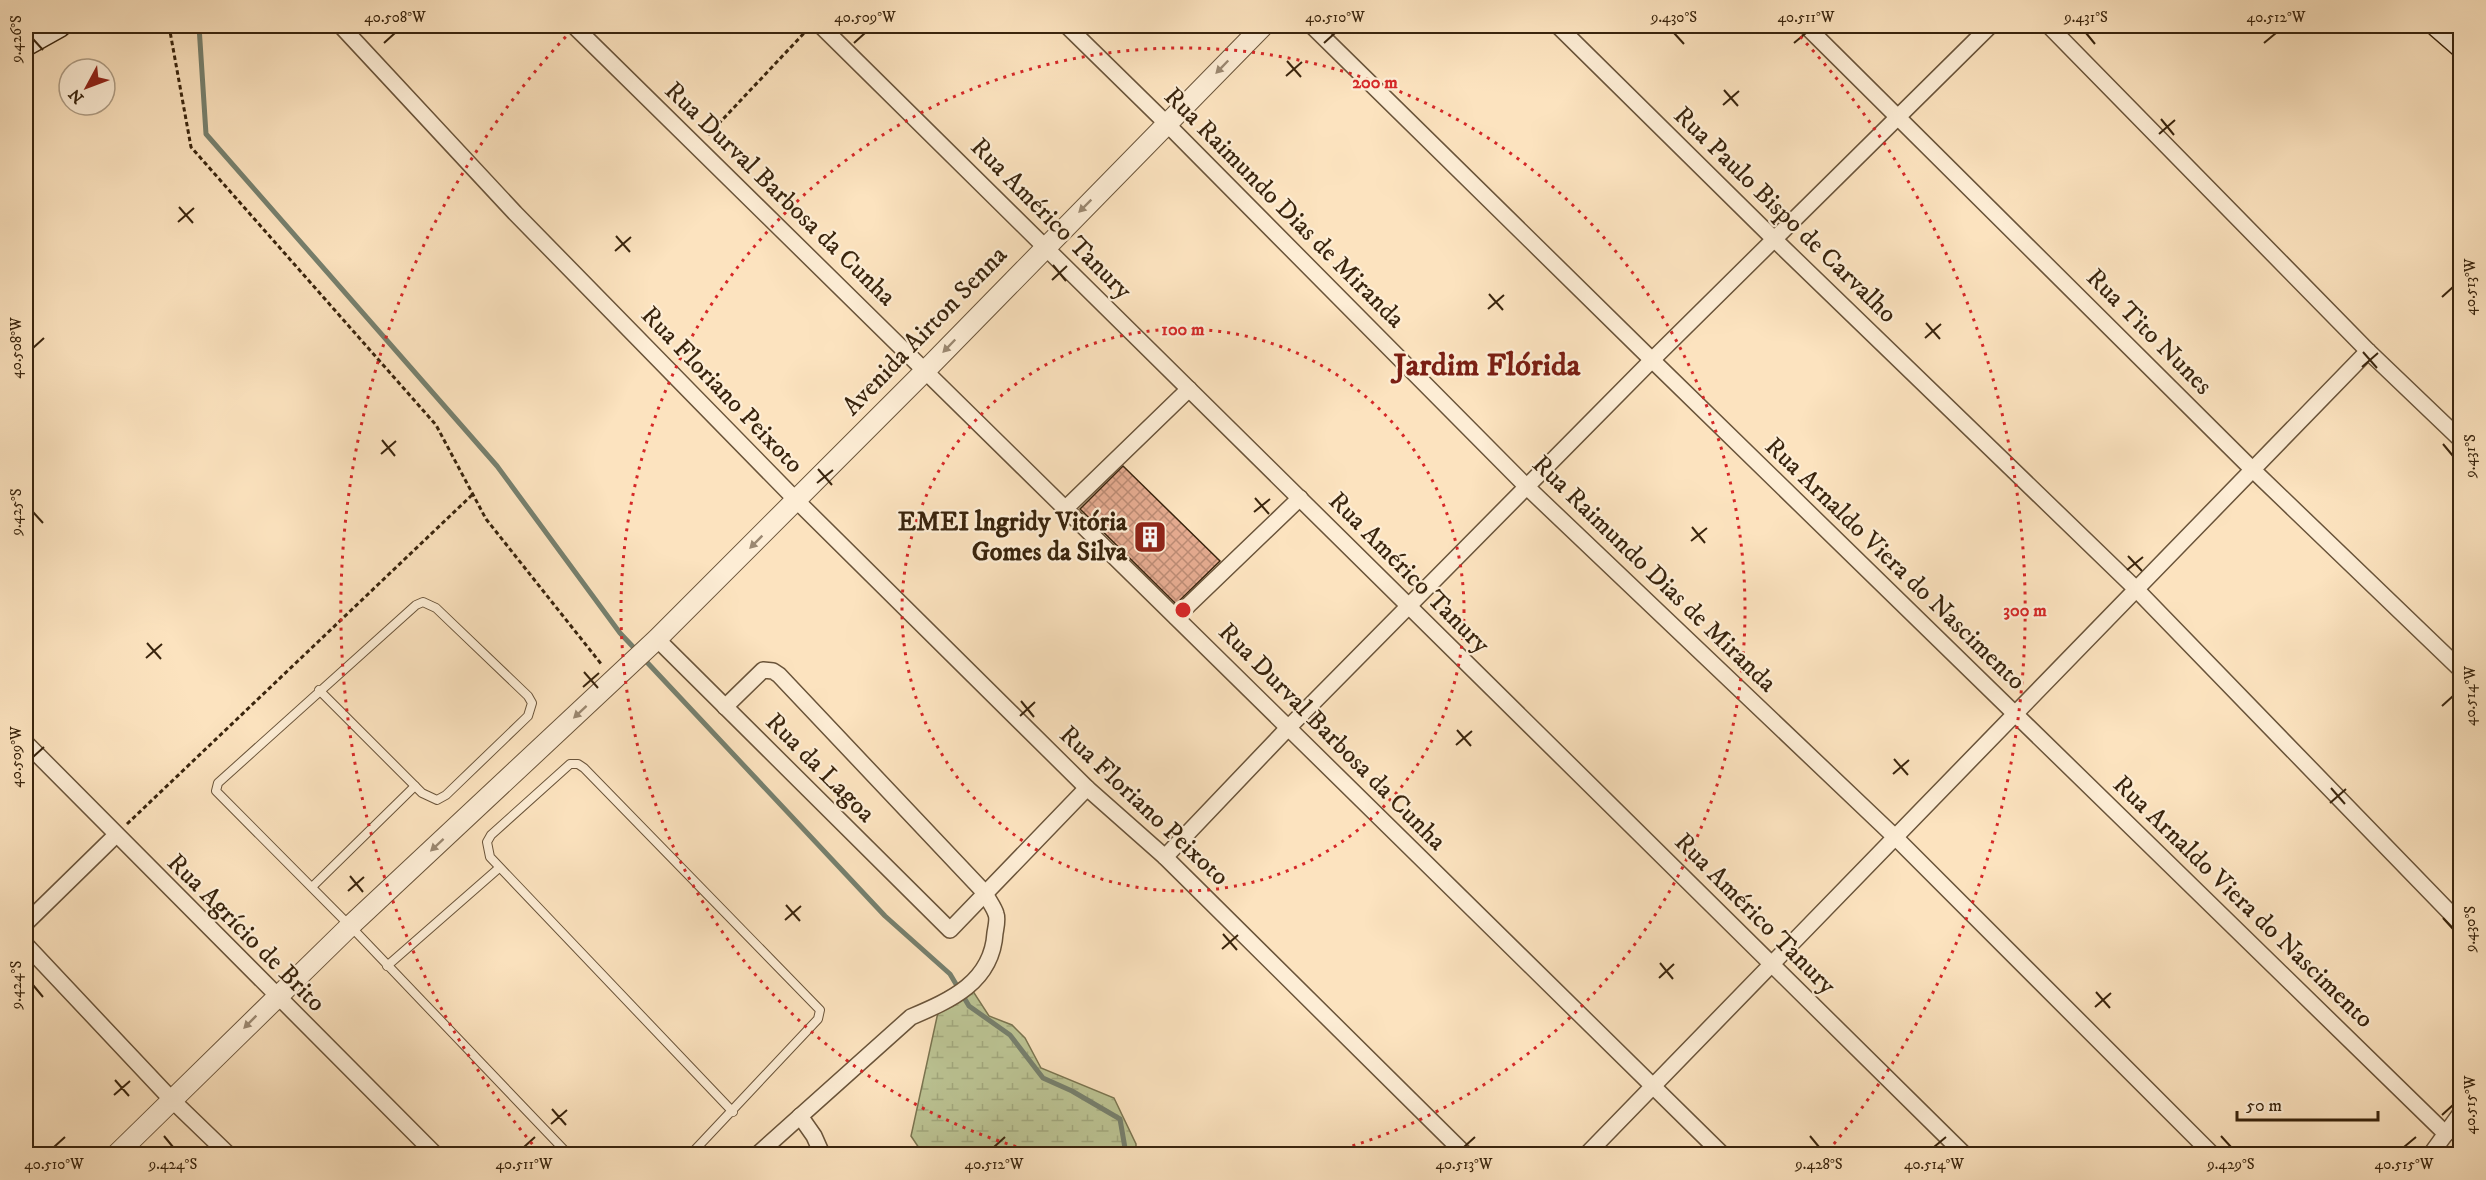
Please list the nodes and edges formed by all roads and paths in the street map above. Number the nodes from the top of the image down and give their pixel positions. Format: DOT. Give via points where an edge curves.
graph roads {
  1 [pos="60,26"];
  2 [pos="169,26"];
  3 [pos="341,26"];
  4 [pos="574,26"];
  5 [pos="811,26"];
  6 [pos="821,26"];
  7 [pos="1067,26"];
  8 [pos="1263,26"];
  9 [pos="1312,26"];
  10 [pos="1558,26"];
  11 [pos="1806,26"];
  12 [pos="1990,26"];
  13 [pos="2049,26"];
  14 [pos="2437,26"];
  15 [pos="26,45"];
  16 [pos="2460,46"];
  17 [pos="1898,115"];
  18 [pos="1167,124"];
  19 [pos="697,147"];
  20 [pos="1774,239"];
  21 [pos="1045,247"];
  22 [pos="2368,351"];
  23 [pos="1652,360"];
  24 [pos="925,371"];
  25 [pos="1189,389"];
  26 [pos="2460,440"];
  27 [pos="2253,470"];
  28 [pos="1528,488"];
  29 [pos="473,494"];
  30 [pos="1299,498"];
  31 [pos="797,501"];
  32 [pos="1064,510"];
  33 [pos="2135,588"];
  34 [pos="1408,606"];
  35 [pos="1176,617"];
  36 [pos="654,642"];
  37 [pos="2460,669"];
  38 [pos="619,676"];
  39 [pos="319,690"];
  40 [pos="725,707"];
  41 [pos="2014,714"];
  42 [pos="1288,728"];
  43 [pos="26,743"];
  44 [pos="415,786"];
  45 [pos="1087,788"];
  46 [pos="116,836"];
  47 [pos="1895,837"];
  48 [pos="1165,857"];
  49 [pos="499,868"];
  50 [pos="312,887"];
  51 [pos="985,893"];
  52 [pos="26,923"];
  53 [pos="2460,923"];
  54 [pos="350,926"];
  55 [pos="26,945"];
  56 [pos="1771,964"];
  57 [pos="387,966"];
  58 [pos="276,997"];
  59 [pos="1653,1086"];
  60 [pos="172,1100"];
  61 [pos="733,1112"];
  62 [pos="2460,1114"];
  63 [pos="800,1116"];
  64 [pos="2446,1134"];
  65 [pos="117,1155"];
  66 [pos="228,1155"];
  67 [pos="435,1155"];
  68 [pos="568,1155"];
  69 [pos="691,1155"];
  70 [pos="758,1155"];
  71 [pos="822,1155"];
  72 [pos="1465,1155"];
  73 [pos="1587,1155"];
  74 [pos="1722,1155"];
  75 [pos="1964,1155"];
  76 [pos="2212,1155"];
  77 [pos="2431,1155"];
  1 -- 15 [label="main road"];
  2 -- 29 [label="path" via="191,147 436,425"];
  3 -- 31 [label="street, Rua Floriano Peixoto" via="515,213"];
  4 -- 19 [label="street, Rua Durval Barbosa da Cunha"];
  5 -- 19 [label="path"];
  6 -- 21 [label="street, Rua Américo Tanury"];
  7 -- 18 [label="street, Rua Raimundo Dias de Miranda"];
  8 -- 18 [label="street, Avenida Airton Senna, one-way"];
  9 -- 23 [label="street, Rua Arnaldo Viera do Nascimento"];
  10 -- 20 [label="street, Rua Paulo Bispo de Carvalho"];
  11 -- 17 [label="street, Rua Tito Nunes"];
  12 -- 17 [label="street"];
  13 -- 22 [label="street"];
  14 -- 16 [label="main road"];
  17 -- 20 [label="street"];
  17 -- 27 [label="street, Rua Tito Nunes"];
  18 -- 21 [label="street, Avenida Airton Senna, one-way"];
  18 -- 28 [label="street, Rua Raimundo Dias de Miranda"];
  19 -- 24 [label="street, Rua Durval Barbosa da Cunha"];
  20 -- 23 [label="street"];
  20 -- 33 [label="street, Rua Paulo Bispo de Carvalho"];
  21 -- 24 [label="street, Avenida Airton Senna, one-way"];
  21 -- 25 [label="street, Rua Américo Tanury"];
  22 -- 26 [label="street"];
  22 -- 27 [label="street"];
  23 -- 28 [label="street"];
  23 -- 41 [label="street, Rua Arnaldo Viera do Nascimento"];
  24 -- 31 [label="street, Avenida Airton Senna"];
  24 -- 32 [label="street, Rua Durval Barbosa da Cunha"];
  25 -- 30 [label="street, Rua Américo Tanury"];
  25 -- 32 [label="street"];
  27 -- 33 [label="street"];
  27 -- 37 [label="street, Rua Tito Nunes"];
  28 -- 34 [label="street"];
  28 -- 47 [label="street, Rua Raimundo Dias de Miranda"];
  29 -- 38 [label="path" via="486,519"];
  29 -- 46 [label="path"];
  30 -- 34 [label="street, Rua Américo Tanury"];
  30 -- 35 [label="street"];
  31 -- 36 [label="street, Avenida Airton Senna, one-way"];
  31 -- 45 [label="street, Rua Floriano Peixoto"];
  32 -- 35 [label="street, Rua Durval Barbosa da Cunha"];
  33 -- 41 [label="street"];
  33 -- 53 [label="street, Rua Paulo Bispo de Carvalho"];
  34 -- 42 [label="street"];
  34 -- 56 [label="street, Rua Américo Tanury"];
  35 -- 42 [label="street, Rua Durval Barbosa da Cunha"];
  36 -- 38 [label="street, Avenida Airton Senna"];
  36 -- 40 [label="street, Rua da Lagoa"];
  38 -- 54 [label="street, Avenida Airton Senna, one-way"];
  39 -- 44 [label="lane"];
  39 -- 44 [label="lane" via="423,602 436,608 528,696 532,704 528,716 446,795 437,800 429,798"];
  39 -- 50 [label="lane" via="218,783 216,791"];
  40 -- 51 [label="street, Rua da Lagoa" via="950,930"];
  40 -- 51 [label="street" via="763,670 779,675"];
  41 -- 47 [label="street"];
  41 -- 64 [label="street, Rua Arnaldo Viera do Nascimento"];
  42 -- 48 [label="street"];
  42 -- 59 [label="street, Rua Durval Barbosa da Cunha"];
  43 -- 46 [label="street, Rua Agrício de Brito"];
  44 -- 50 [label="lane"];
  45 -- 48 [label="street, Rua Floriano Peixoto"];
  45 -- 51 [label="street"];
  46 -- 52 [label="street"];
  46 -- 58 [label="street, Rua Agrício de Brito"];
  47 -- 56 [label="street"];
  47 -- 76 [label="street, Rua Raimundo Dias de Miranda"];
  48 -- 72 [label="street, Rua Floriano Peixoto"];
  49 -- 57 [label="lane"];
  49 -- 61 [label="lane"];
  49 -- 61 [label="lane" via="487,850 491,835 570,764 578,764 818,1006 818,1019"];
  50 -- 54 [label="lane"];
  51 -- 63 [label="street" via="997,915 994,947 978,979 911,1017"];
  54 -- 57 [label="lane"];
  54 -- 58 [label="street, Avenida Airton Senna"];
  55 -- 60 [label="street"];
  56 -- 59 [label="street"];
  56 -- 75 [label="street, Rua Américo Tanury"];
  57 -- 68 [label="lane"];
  58 -- 60 [label="street, Avenida Airton Senna, one-way"];
  58 -- 67 [label="street, Rua Agrício de Brito"];
  59 -- 73 [label="street"];
  59 -- 74 [label="street, Rua Durval Barbosa da Cunha"];
  60 -- 65 [label="street, Avenida Airton Senna"];
  60 -- 66 [label="street"];
  61 -- 69 [label="lane"];
  62 -- 64 [label="street"];
  63 -- 70 [label="street"];
  63 -- 71 [label="street"];
  64 -- 77 [label="street"];
}
